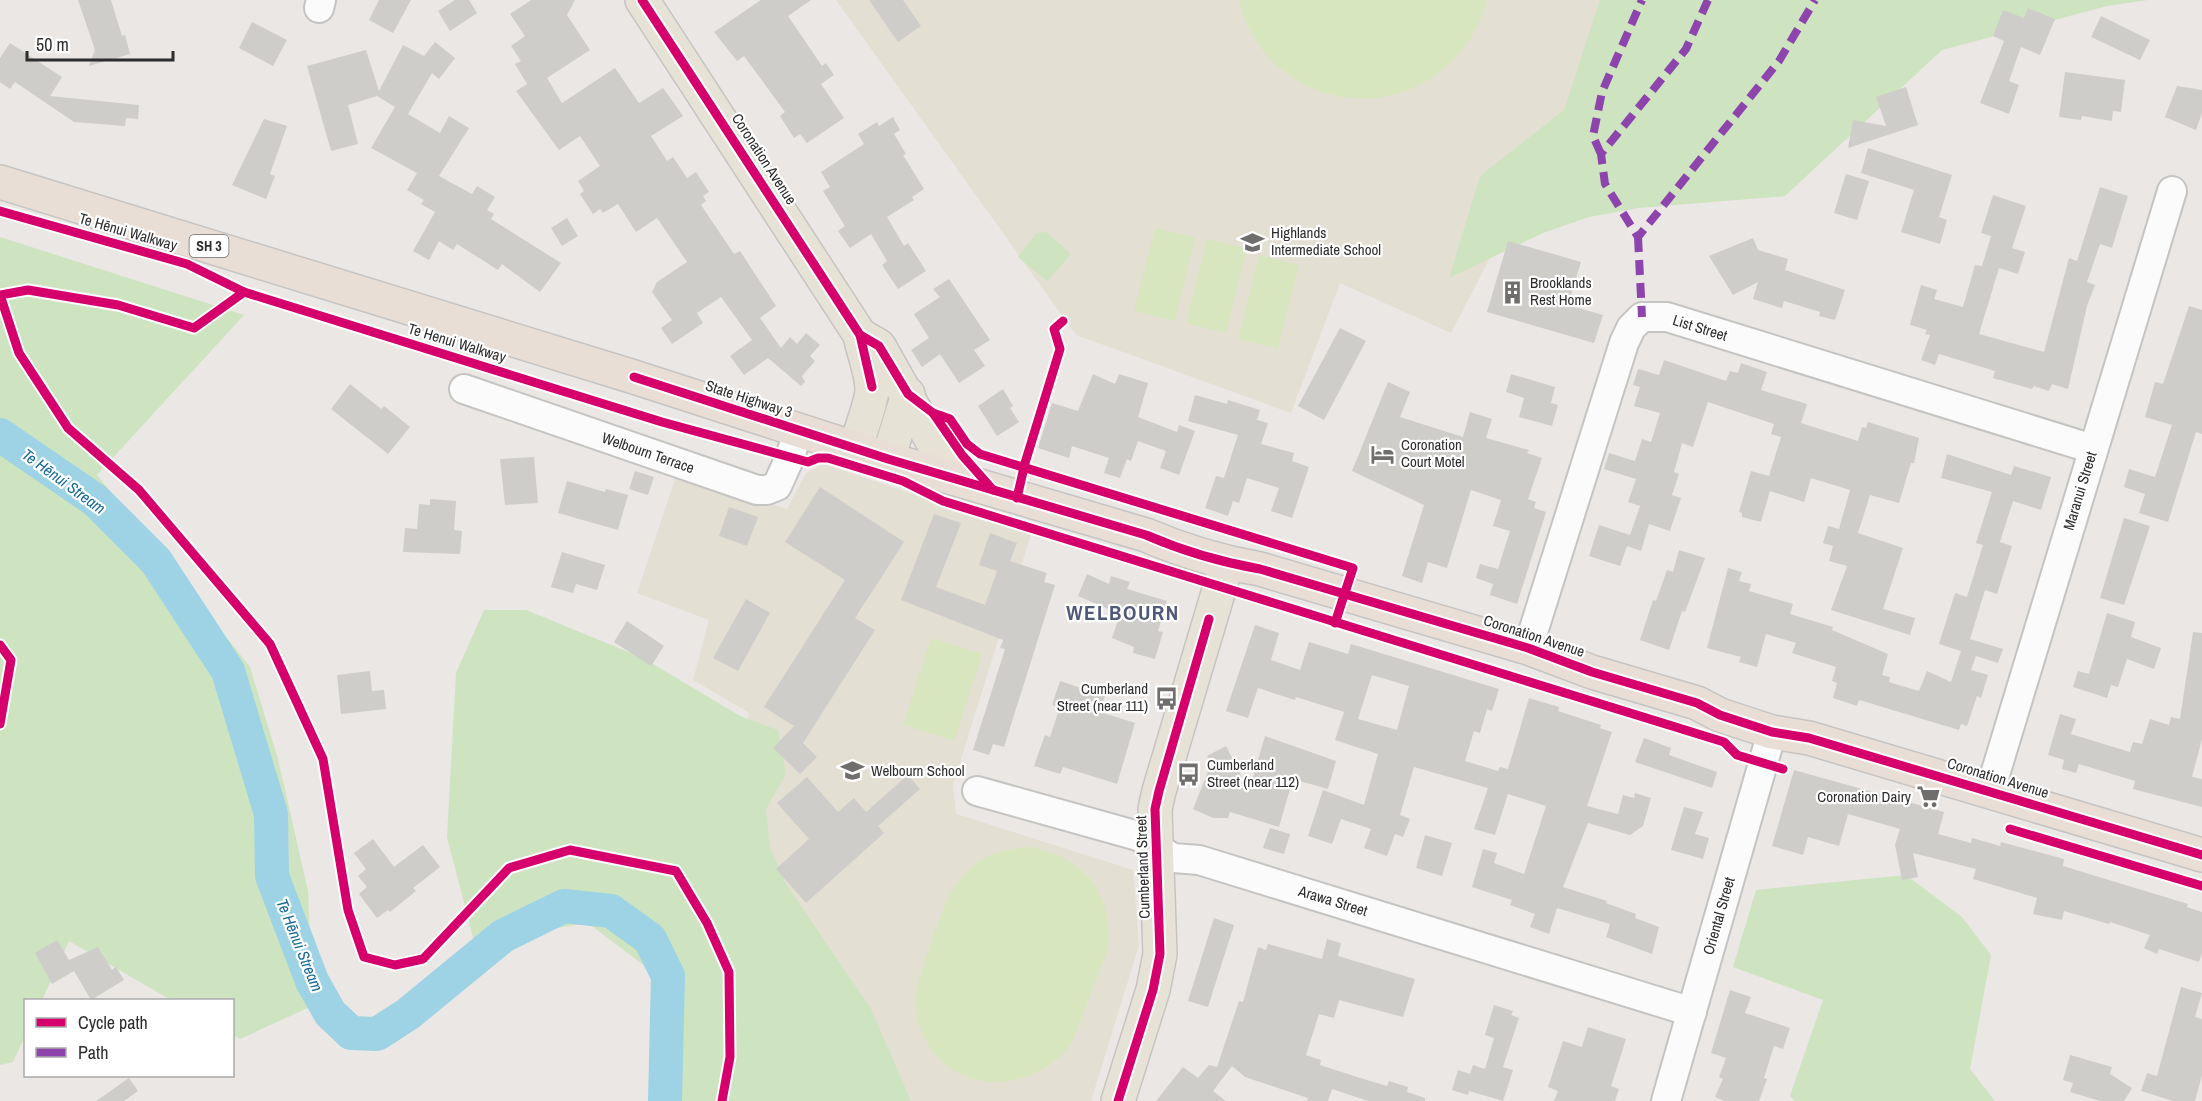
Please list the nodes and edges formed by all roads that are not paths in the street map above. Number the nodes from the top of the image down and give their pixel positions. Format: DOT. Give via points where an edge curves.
graph roads {
  1 [pos="642,0"];
  2 [pos="0,182"];
  3 [pos="2172,191"];
  4 [pos="860,335"];
  5 [pos="464,388"];
  6 [pos="908,394"];
  7 [pos="798,431"];
  8 [pos="855,449"];
  9 [pos="2093,449"];
  10 [pos="888,459"];
  11 [pos="953,478"];
  12 [pos="1227,563"];
  13 [pos="1528,648"];
  14 [pos="1772,732"];
  15 [pos="977,791"];
  16 [pos="1990,791"];
  17 [pos="1156,849"];
  18 [pos="2202,855"];
  19 [pos="1692,1012"];
  20 [pos="1118,1101"];
  21 [pos="1665,1101"];
  1 -- 4 [label="main road, Coronation Avenue"];
  2 -- 7 [label="highway, State Highway 3 / SH 3"];
  3 -- 9 [label="street, Maranui Street"];
  4 -- 6 [label="main road, Coronation Avenue" via="879,346"];
  4 -- 8 [label="main road, Coronation Avenue" via="872,387"];
  5 -- 7 [label="street, Welbourn Terrace" via="758,490 777,486"];
  6 -- 10 [label="main road"];
  6 -- 11 [label="main road, Coronation Avenue"];
  7 -- 8 [label="highway, State Highway 3 / SH 3"];
  8 -- 10 [label="highway, Coronation Avenue / SH 3"];
  9 -- 13 [label="street, List Street" via="1667,318 1642,317 1624,343"];
  9 -- 16 [label="street, Maranui Street"];
  10 -- 11 [label="highway, Coronation Avenue / SH 3"];
  11 -- 12 [label="highway, Coronation Avenue / SH 3"];
  12 -- 13 [label="highway, Coronation Avenue / SH 3" via="1260,569"];
  12 -- 17 [label="main road, Cumberland Street" via="1163,772 1155,809"];
  13 -- 14 [label="highway, Coronation Avenue / SH 3"];
  14 -- 16 [label="highway, Coronation Avenue / SH 3" via="1809,738"];
  14 -- 19 [label="street, Oriental Street"];
  15 -- 17 [label="street, Arawa Street" via="1138,836"];
  16 -- 18 [label="highway, Coronation Avenue / SH 3"];
  17 -- 19 [label="street, Arawa Street" via="1173,858 1199,860"];
  17 -- 20 [label="main road, Cumberland Street" via="1160,954 1153,990"];
  19 -- 21 [label="street, Oriental Street"];
}
